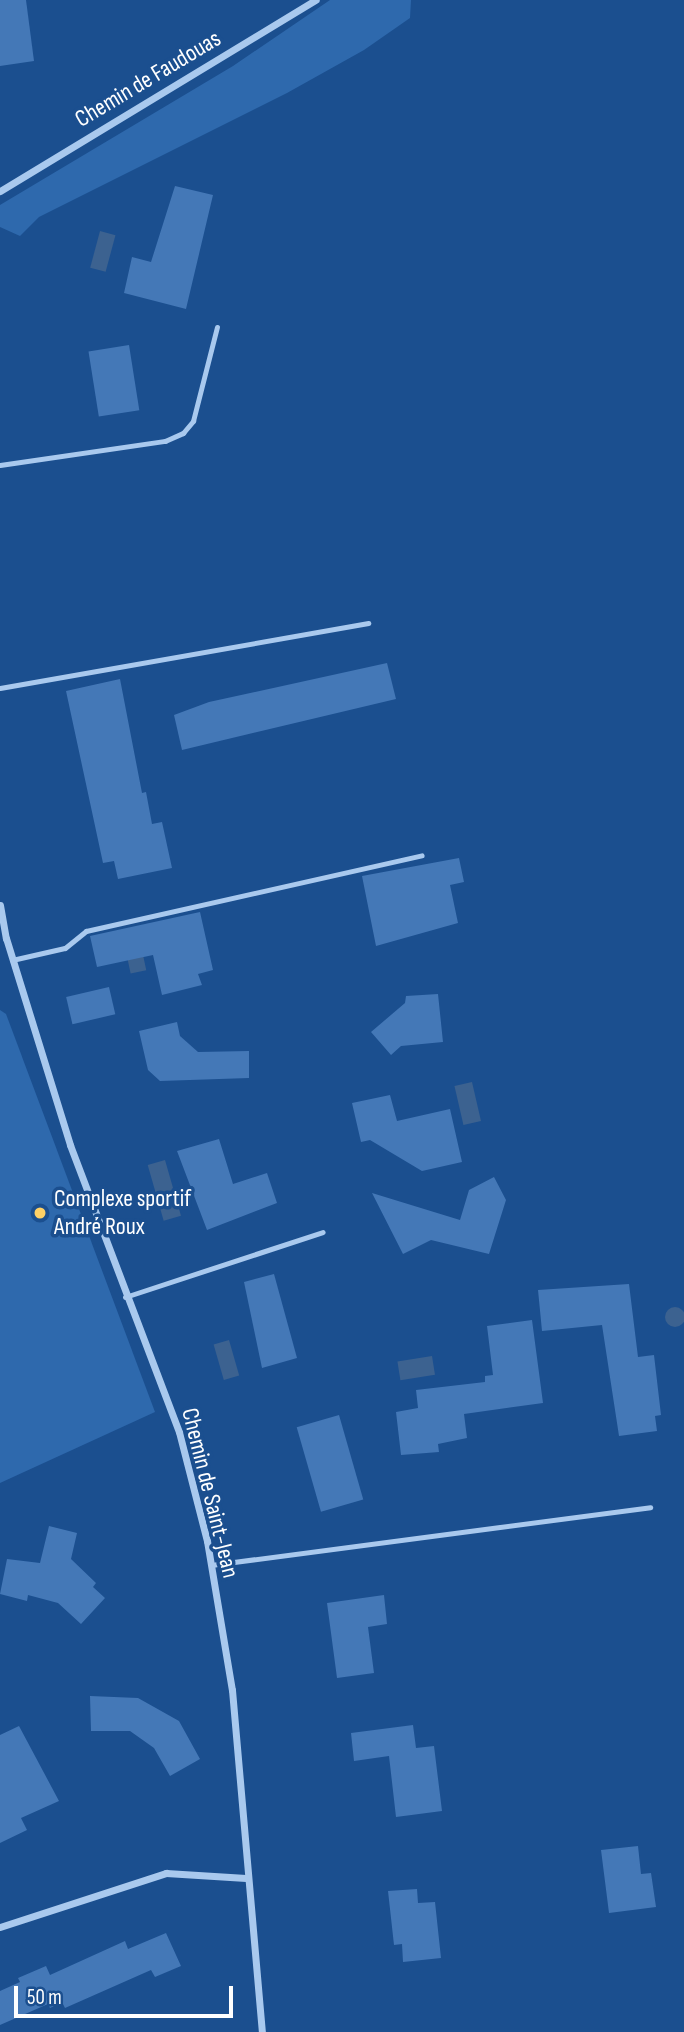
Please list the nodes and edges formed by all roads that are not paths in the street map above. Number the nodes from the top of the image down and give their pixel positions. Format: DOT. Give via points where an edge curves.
graph roads {
  1 [pos="316,0"];
  2 [pos="0,191"];
  3 [pos="217,327"];
  4 [pos="0,465"];
  5 [pos="368,622"];
  6 [pos="0,688"];
  7 [pos="422,855"];
  8 [pos="0,905"];
  9 [pos="12,960"];
  10 [pos="323,1232"];
  11 [pos="125,1297"];
  12 [pos="650,1507"];
  13 [pos="211,1565"];
  14 [pos="246,1878"];
  15 [pos="0,1927"];
  16 [pos="262,2032"];
  1 -- 2 [label="street, Chemin de Faudouas"];
  3 -- 4 [label="lane" via="193,421 183,433 165,441"];
  5 -- 6 [label="lane"];
  7 -- 9 [label="lane" via="86,931 65,948"];
  8 -- 9 [label="street, Chemin de Saint-Jean"];
  9 -- 11 [label="street, Chemin de Saint-Jean"];
  10 -- 11 [label="lane"];
  11 -- 13 [label="street, Chemin de Saint-Jean" via="179,1432"];
  12 -- 13 [label="lane"];
  13 -- 14 [label="street, Chemin de Saint-Jean" via="237,1741"];
  14 -- 15 [label="street" via="166,1873"];
  14 -- 16 [label="street, Chemin de Saint-Jean"];
}
